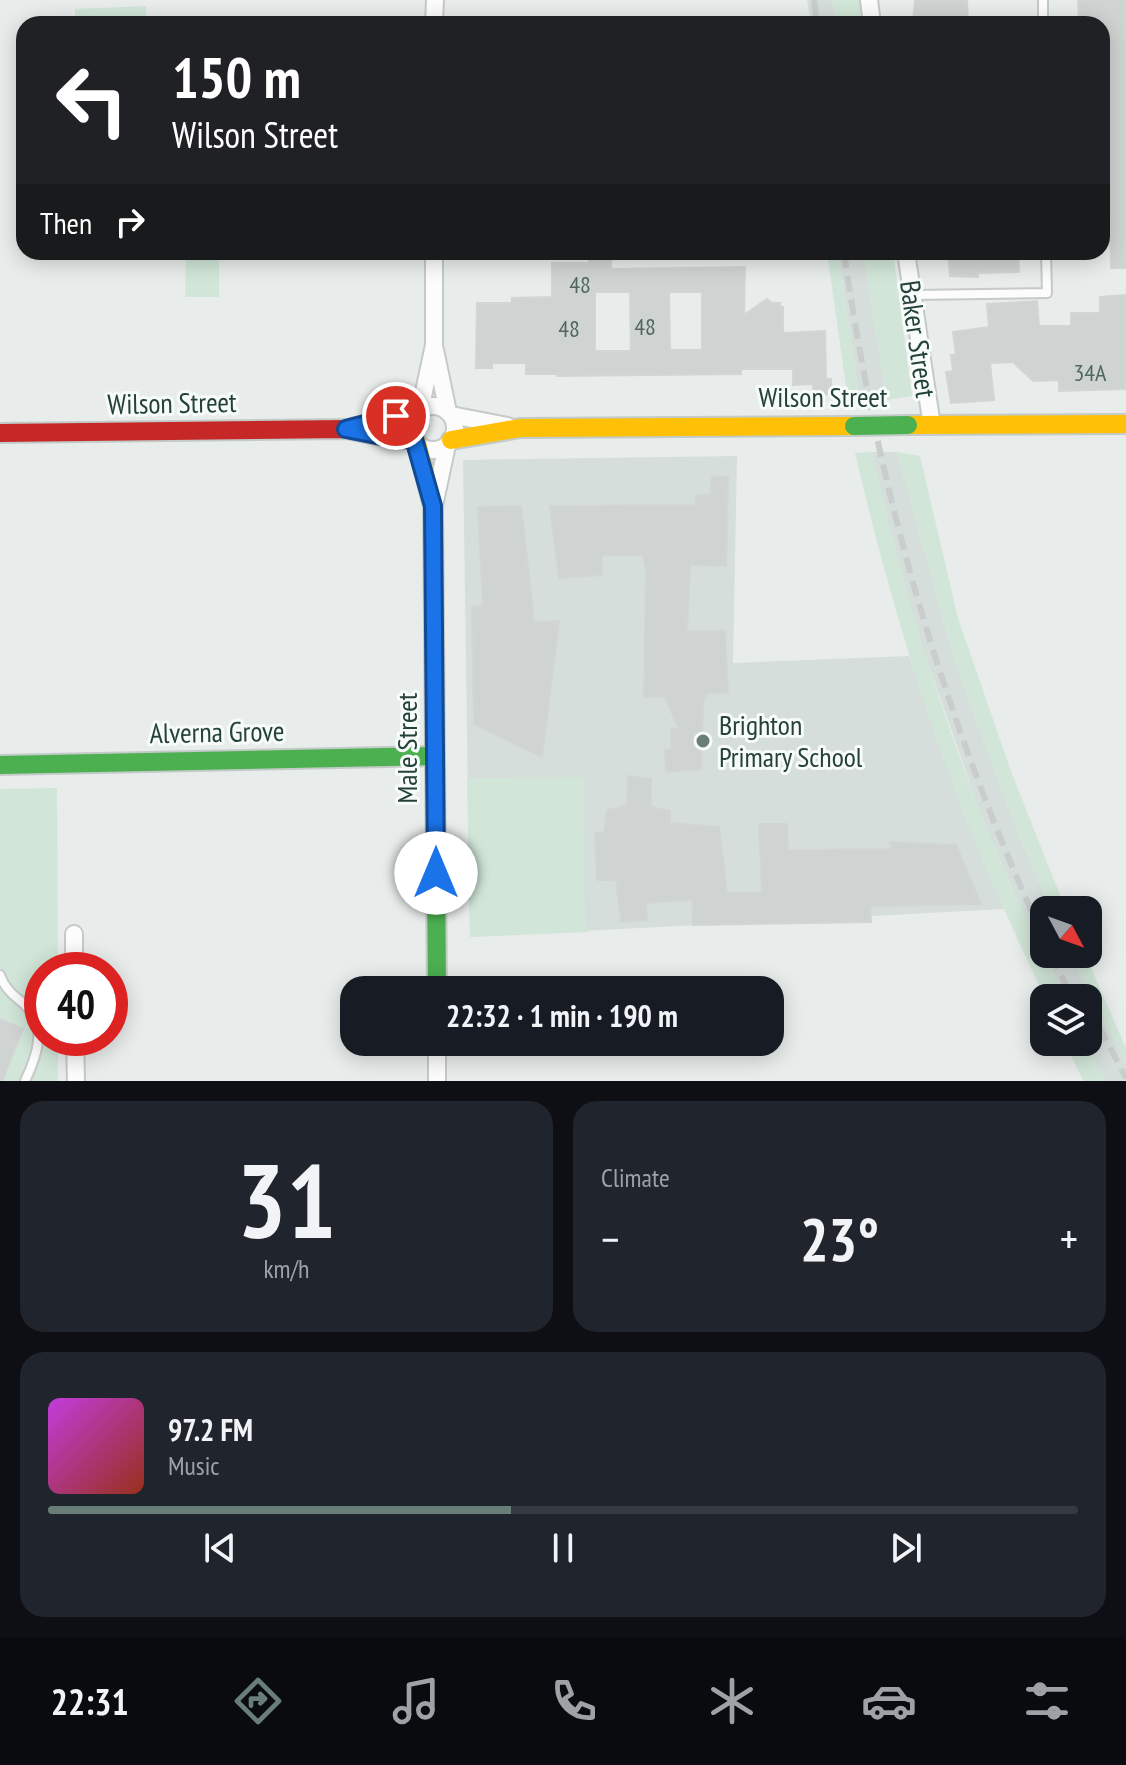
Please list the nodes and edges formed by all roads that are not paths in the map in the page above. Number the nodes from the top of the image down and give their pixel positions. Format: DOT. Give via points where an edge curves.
graph roads {
  1 [pos="434,260"];
  2 [pos="907,260"];
  3 [pos="1046,260"];
  4 [pos="912,295"];
  5 [pos="434,345"];
  6 [pos="418,412"];
  7 [pos="450,413"];
  8 [pos="1126,424"];
  9 [pos="932,426"];
  10 [pos="520,428"];
  11 [pos="346,429"];
  12 [pos="0,433"];
  13 [pos="415,441"];
  14 [pos="449,442"];
  15 [pos="433,506"];
  16 [pos="435,756"];
  17 [pos="0,765"];
  18 [pos="74,934"];
  19 [pos="74,952"];
  20 [pos="0,975"];
  21 [pos="437,976"];
  22 [pos="75,1056"];
  23 [pos="437,1056"];
  24 [pos="25,1081"];
  25 [pos="76,1081"];
  26 [pos="437,1081"];
  1 -- 5 [label="street"];
  2 -- 4 [label="street, Baker Street"];
  3 -- 4 [label="lane" via="1047,293"];
  4 -- 9 [label="street, Baker Street"];
  5 -- 6 [label="street"];
  5 -- 7 [label="street"];
  6 -- 7 [label="street" via="434,406"];
  6 -- 11 [label="street, Wilson Street"];
  6 -- 13 [label="street" via="411,426"];
  7 -- 10 [label="street, Wilson Street"];
  7 -- 14 [label="street" via="455,428"];
  8 -- 9 [label="street, Wilson Street"];
  9 -- 10 [label="street, Wilson Street, bridge"];
  10 -- 14 [label="street, Wilson Street"];
  11 -- 12 [label="street, Wilson Street"];
  11 -- 13 [label="street, Wilson Street"];
  13 -- 14 [label="street" via="428,449"];
  13 -- 15 [label="street, Male Street"];
  14 -- 15 [label="street, Male Street"];
  15 -- 16 [label="street, Male Street"];
  16 -- 17 [label="street, Alverna Grove"];
  16 -- 21 [label="street, Male Street"];
  18 -- 19 [label="street"];
  20 -- 24 [label="lane" via="36,1020 38,1046"];
  22 -- 25 [label="street"];
  23 -- 26 [label="street"];
}
